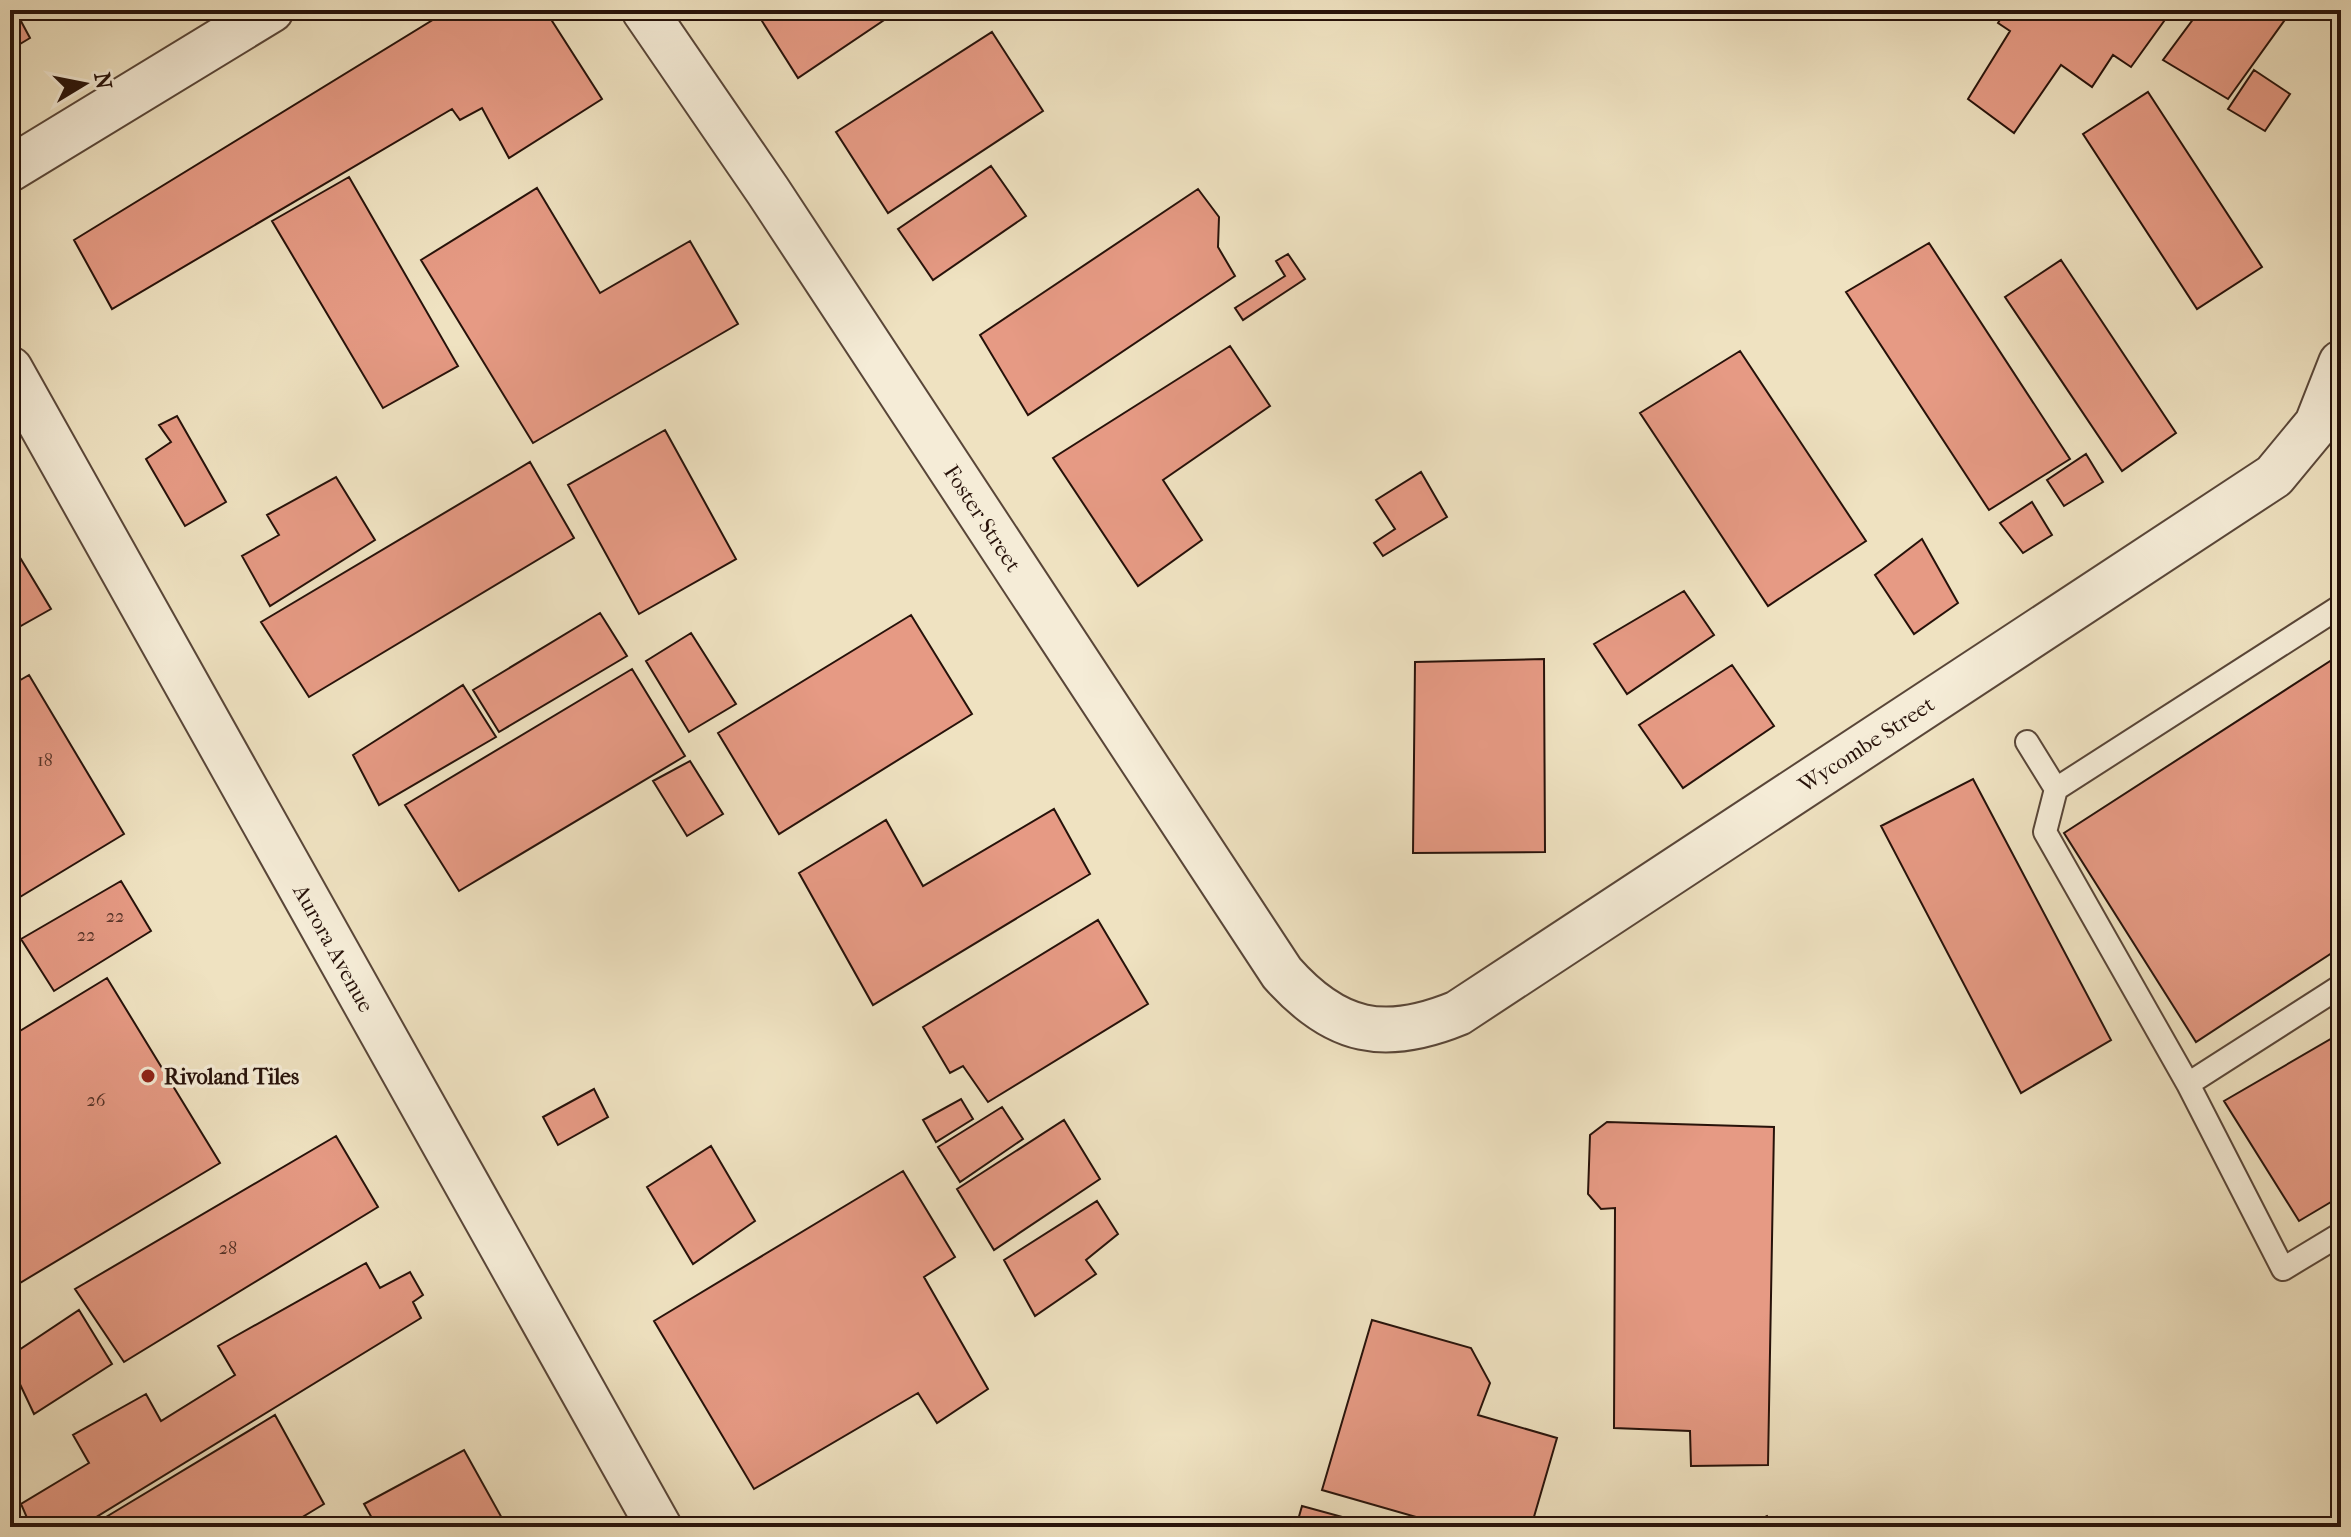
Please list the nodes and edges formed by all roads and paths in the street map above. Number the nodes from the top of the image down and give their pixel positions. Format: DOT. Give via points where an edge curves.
graph roads {
  1 [pos="271,10"];
  2 [pos="644,10"];
  3 [pos="10,169"];
  4 [pos="2341,363"];
  5 [pos="10,369"];
  6 [pos="2329,429"];
  7 [pos="2341,606"];
  8 [pos="2027,742"];
  9 [pos="2056,789"];
  10 [pos="2341,986"];
  11 [pos="1330,1016"];
  12 [pos="2188,1084"];
  13 [pos="2341,1234"];
  14 [pos="659,1527"];
  1 -- 3 [label="street"];
  2 -- 11 [label="street, Foster Street" via="1282,973"];
  4 -- 6 [label="street, Wycombe Street"];
  5 -- 14 [label="street, Aurora Avenue"];
  6 -- 11 [label="street, Wycombe Street" via="2274,476 1458,1013 1422,1027 1390,1031"];
  7 -- 9 [label="lane"];
  8 -- 9 [label="lane"];
  9 -- 12 [label="lane" via="2045,832"];
  10 -- 12 [label="lane"];
  12 -- 13 [label="lane" via="2283,1269"];
}
